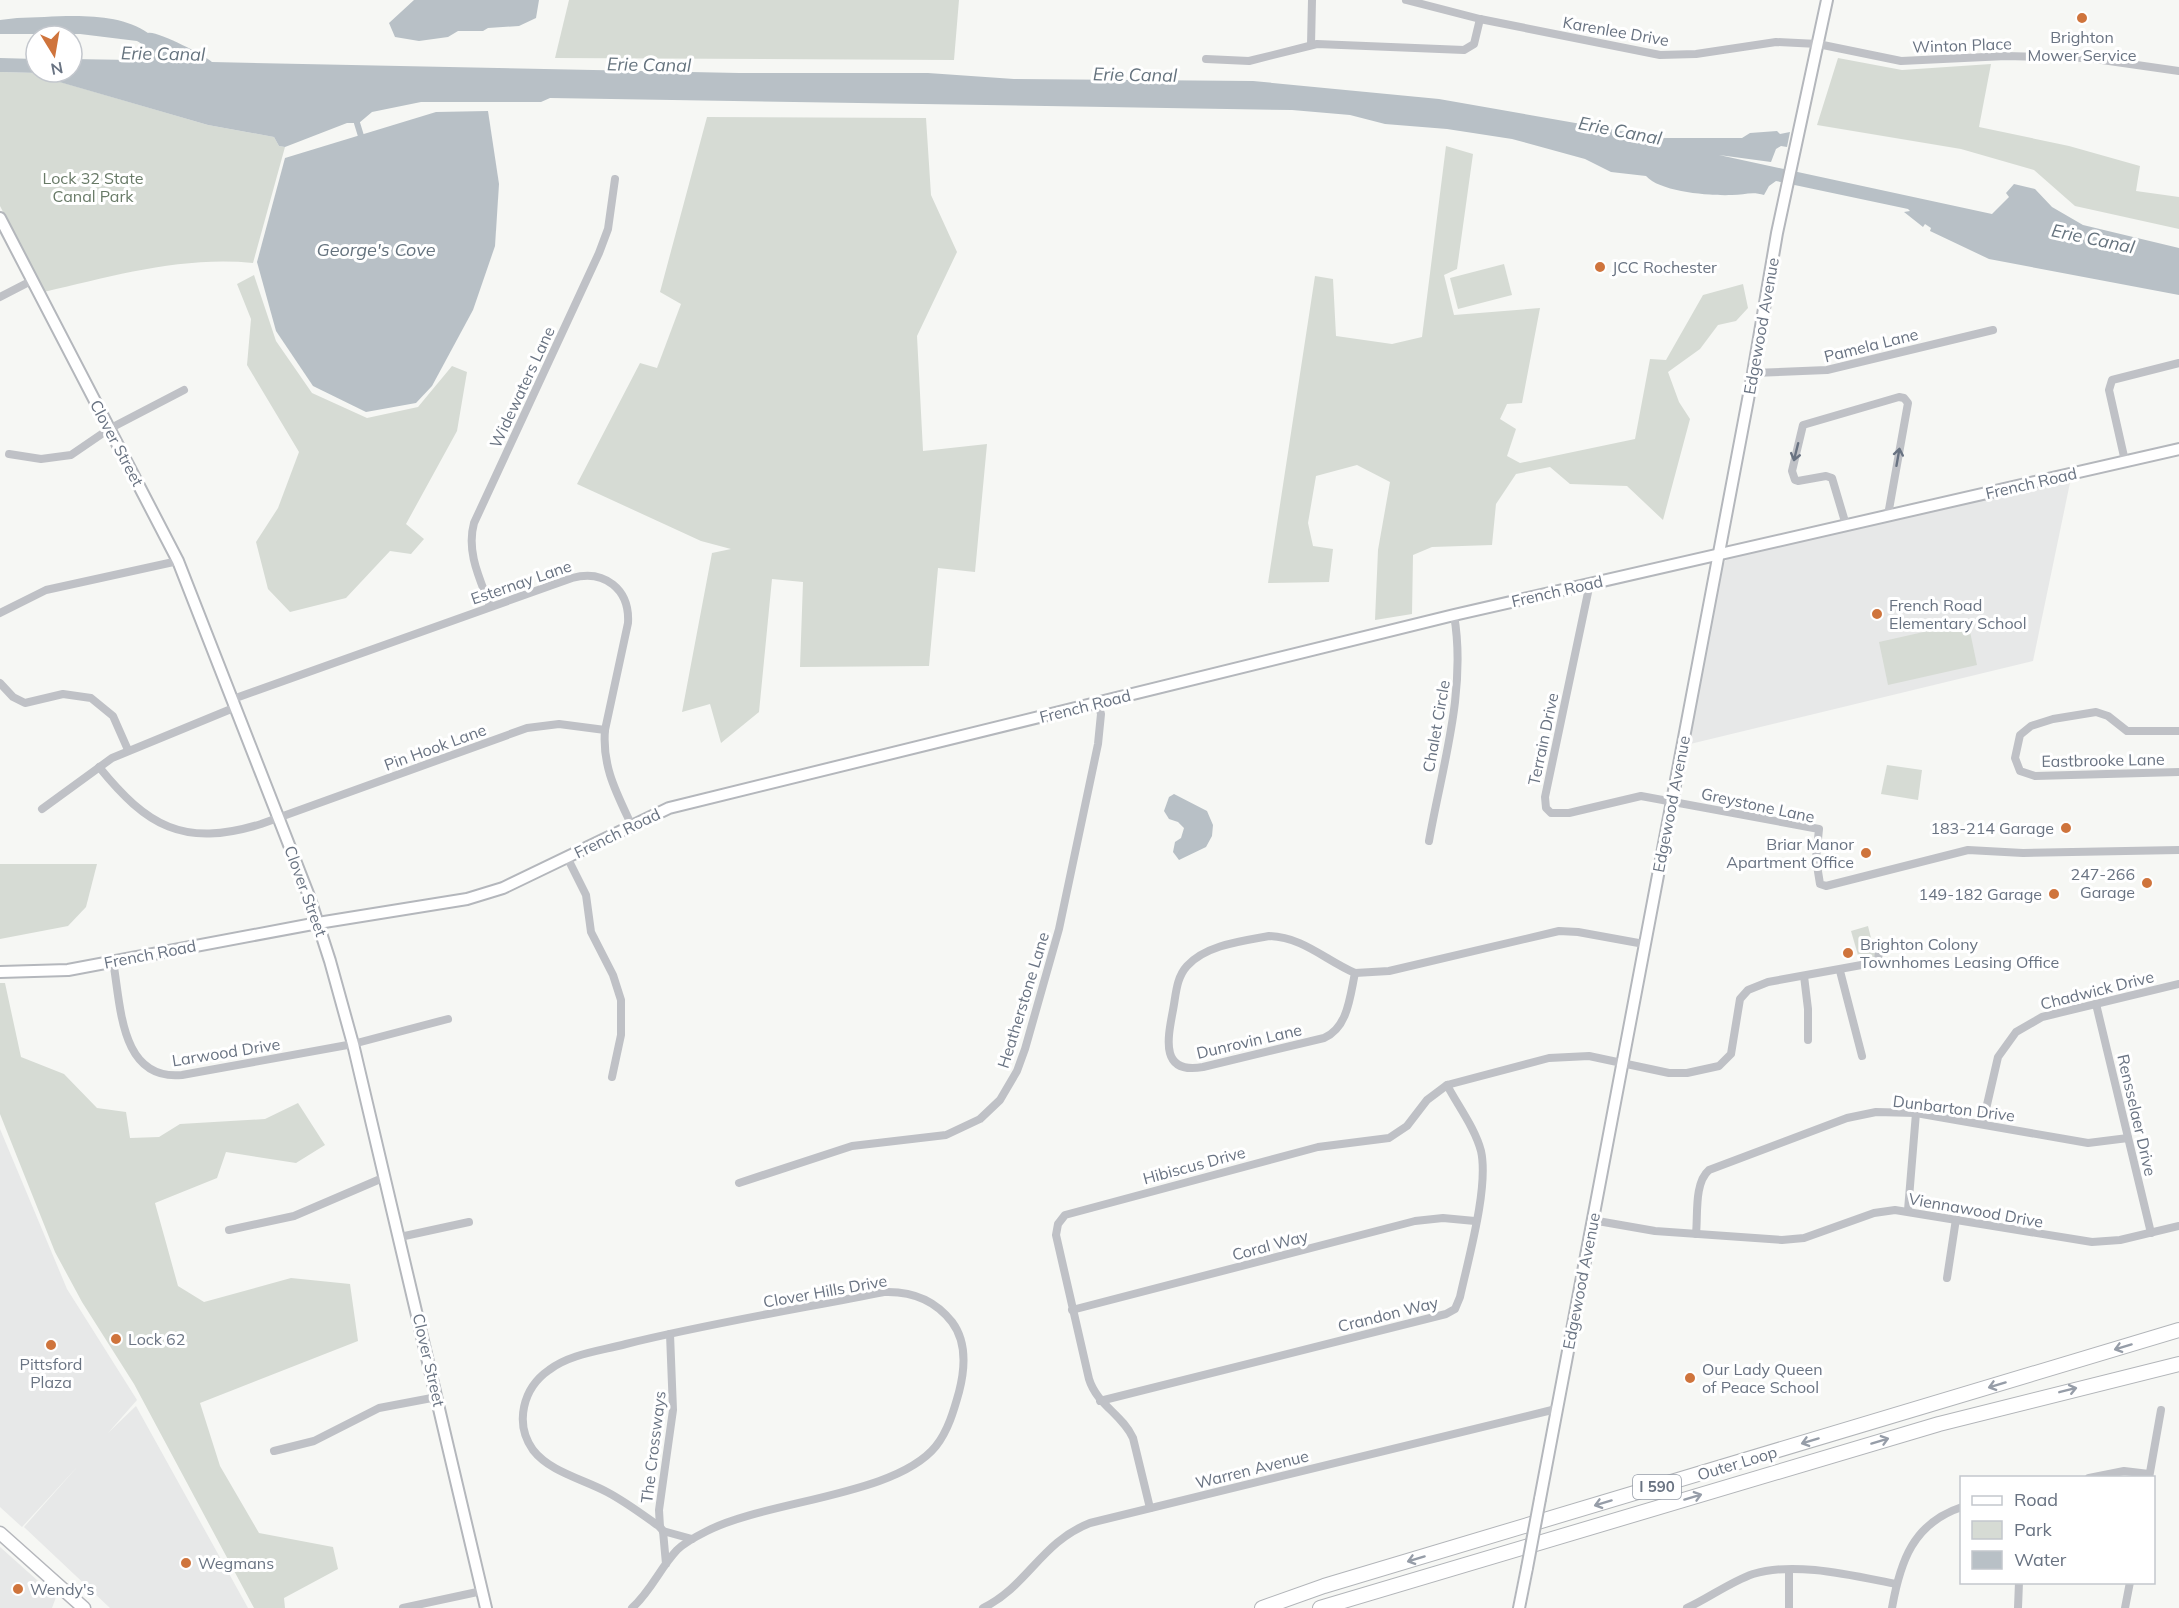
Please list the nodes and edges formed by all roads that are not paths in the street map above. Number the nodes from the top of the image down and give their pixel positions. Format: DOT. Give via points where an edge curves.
graph roads {
  1 [pos="1312,0"];
  2 [pos="1406,0"];
  3 [pos="1827,0"];
  4 [pos="1480,19"];
  5 [pos="1818,44"];
  6 [pos="1311,45"];
  7 [pos="1206,59"];
  8 [pos="2179,71"];
  9 [pos="615,179"];
  10 [pos="0,218"];
  11 [pos="31,281"];
  12 [pos="0,297"];
  13 [pos="1994,330"];
  14 [pos="2179,363"];
  15 [pos="1753,373"];
  16 [pos="184,390"];
  17 [pos="110,429"];
  18 [pos="2179,449"];
  19 [pos="9,454"];
  20 [pos="2125,461"];
  21 [pos="1888,515"];
  22 [pos="1846,525"];
  23 [pos="1718,554"];
  24 [pos="178,561"];
  25 [pos="1590,583"];
  26 [pos="490,606"];
  27 [pos="0,613"];
  28 [pos="1454,615"];
  29 [pos="0,683"];
  30 [pos="235,703"];
  31 [pos="1098,703"];
  32 [pos="605,730"];
  33 [pos="2179,730"];
  34 [pos="128,750"];
  35 [pos="99,766"];
  36 [pos="2179,772"];
  37 [pos="1672,801"];
  38 [pos="42,809"];
  39 [pos="279,818"];
  40 [pos="631,824"];
  41 [pos="1428,841"];
  42 [pos="2179,850"];
  43 [pos="567,857"];
  44 [pos="318,923"];
  45 [pos="1644,944"];
  46 [pos="1880,950"];
  47 [pos="112,961"];
  48 [pos="1840,971"];
  49 [pos="0,972"];
  50 [pos="1355,973"];
  51 [pos="1804,976"];
  52 [pos="2179,984"];
  53 [pos="2096,1004"];
  54 [pos="448,1019"];
  55 [pos="1808,1040"];
  56 [pos="353,1044"];
  57 [pos="1862,1056"];
  58 [pos="1623,1064"];
  59 [pos="612,1077"];
  60 [pos="1447,1085"];
  61 [pos="1916,1113"];
  62 [pos="1983,1122"];
  63 [pos="2128,1138"];
  64 [pos="385,1177"];
  65 [pos="739,1183"];
  66 [pos="1908,1210"];
  67 [pos="1956,1219"];
  68 [pos="1592,1220"];
  69 [pos="1475,1221"];
  70 [pos="469,1222"];
  71 [pos="2179,1226"];
  72 [pos="229,1230"];
  73 [pos="2151,1233"];
  74 [pos="1696,1234"];
  75 [pos="400,1237"];
  76 [pos="1947,1278"];
  77 [pos="1072,1310"];
  78 [pos="2179,1330"];
  79 [pos="670,1334"];
  80 [pos="2179,1364"];
  81 [pos="437,1397"];
  82 [pos="1100,1401"];
  83 [pos="1556,1409"];
  84 [pos="2161,1410"];
  85 [pos="274,1451"];
  86 [pos="2099,1476"];
  87 [pos="2149,1476"];
  88 [pos="1150,1508"];
  89 [pos="1960,1509"];
  90 [pos="662,1529"];
  91 [pos="0,1533"];
  92 [pos="692,1539"];
  93 [pos="666,1564"];
  94 [pos="1789,1571"];
  95 [pos="1896,1584"];
  96 [pos="2019,1584"];
  97 [pos="2130,1584"];
  98 [pos="482,1591"];
  99 [pos="84,1608"];
  100 [pos="403,1608"];
  101 [pos="486,1608"];
  102 [pos="632,1608"];
  103 [pos="982,1608"];
  104 [pos="1262,1608"];
  105 [pos="1320,1608"];
  106 [pos="1519,1608"];
  107 [pos="1687,1608"];
  108 [pos="1789,1608"];
  109 [pos="1892,1608"];
  110 [pos="2018,1608"];
  111 [pos="2125,1608"];
  1 -- 6 [label="street"];
  2 -- 4 [label="street, Karenlee Drive"];
  3 -- 5 [label="street, Edgewood Avenue"];
  4 -- 5 [label="street, Karenlee Drive" via="1660,55 1696,54 1776,42"];
  4 -- 6 [label="street" via="1474,44 1464,50"];
  5 -- 8 [label="street, Winton Place" via="1901,61 2077,57"];
  5 -- 15 [label="street, Edgewood Avenue" via="1783,205"];
  6 -- 7 [label="street" via="1249,61"];
  9 -- 26 [label="street, Widewaters Lane" via="608,229 599,254 474,523 471,552"];
  10 -- 11 [label="street, Clover Street"];
  11 -- 12 [label="street"];
  11 -- 17 [label="street, Clover Street"];
  13 -- 15 [label="street, Pamela Lane" via="1827,370"];
  14 -- 20 [label="street" via="2112,380 2109,390"];
  15 -- 23 [label="street, Edgewood Avenue"];
  16 -- 17 [label="street"];
  17 -- 19 [label="street" via="87,447 64,457 41,459"];
  17 -- 24 [label="street, Clover Street"];
  18 -- 20 [label="street, French Road"];
  20 -- 21 [label="street, French Road"];
  21 -- 22 [label="street, French Road"];
  21 -- 22 [label="street, one-way" via="1908,403 1899,397 1803,425 1793,477 1798,481 1832,478"];
  22 -- 23 [label="street, French Road"];
  23 -- 25 [label="street, French Road"];
  23 -- 37 [label="street, Edgewood Avenue"];
  24 -- 27 [label="street" via="62,585 39,592"];
  24 -- 30 [label="street, Clover Street"];
  25 -- 28 [label="street, French Road"];
  25 -- 37 [label="street, Terrain Drive" via="1545,797 1546,808 1561,814 1641,796"];
  26 -- 30 [label="street, Esternay Lane"];
  26 -- 32 [label="street, Esternay Lane" via="580,576 596,576 618,587 628,607 628,623"];
  28 -- 31 [label="street, French Road"];
  28 -- 41 [label="street, Chalet Circle" via="1458,681"];
  29 -- 34 [label="street" via="21,702 63,694 91,698 113,716"];
  30 -- 34 [label="street, Esternay Lane"];
  30 -- 39 [label="street, Clover Street"];
  31 -- 40 [label="street, French Road" via="669,808"];
  31 -- 65 [label="street, Heatherstone Lane" via="1098,744 1059,929 1017,1071 1000,1100 980,1119 946,1135 852,1146"];
  32 -- 39 [label="street, Pin Hook Lane" via="559,724 527,728"];
  32 -- 40 [label="street, Esternay Lane" via="607,771"];
  33 -- 36 [label="street, Eastbrooke Lane" via="2130,731 2108,716 2084,713 2027,729 2019,739 2015,758 2020,771 2035,776"];
  34 -- 35 [label="street, Esternay Lane"];
  35 -- 38 [label="street, Esternay Lane"];
  35 -- 39 [label="street, Pin Hook Lane" via="131,804 174,828 198,834 226,833"];
  37 -- 42 [label="street, Greystone Lane" via="1819,829 1816,859 1820,884 1826,886 1968,850"];
  37 -- 45 [label="street, Edgewood Avenue"];
  39 -- 44 [label="street, Clover Street"];
  40 -- 43 [label="street, French Road"];
  43 -- 44 [label="street, French Road" via="476,897"];
  43 -- 59 [label="street" via="586,895 591,932 621,1000 621,1035"];
  44 -- 47 [label="street, French Road"];
  44 -- 56 [label="street, Clover Street"];
  45 -- 50 [label="street, Dunrovin Lane" via="1559,931 1389,971"];
  45 -- 58 [label="street, Edgewood Avenue"];
  46 -- 48 [label="street" via="1878,962"];
  47 -- 49 [label="street, French Road" via="68,970"];
  47 -- 56 [label="street, Larwood Drive" via="130,1046 139,1062 157,1073 182,1075"];
  48 -- 51 [label="street"];
  48 -- 57 [label="street"];
  50 -- 50 [label="street, Dunrovin Lane" via="1298,941 1283,937 1254,939 1209,951 1193,960 1180,978 1169,1053 1183,1067 1197,1068 1329,1036 1342,1023"];
  51 -- 55 [label="street"];
  51 -- 58 [label="street, Hibiscus Drive" via="1768,982 1743,994 1731,1054 1719,1066 1687,1073"];
  52 -- 53 [label="street, Chadwick Drive"];
  53 -- 62 [label="street, Chadwick Drive" via="2042,1017 2010,1038 1995,1063"];
  53 -- 63 [label="street, Rensselaer Drive"];
  54 -- 56 [label="street, Larwood Drive"];
  56 -- 64 [label="street, Clover Street"];
  58 -- 60 [label="street, Hibiscus Drive" via="1562,1055"];
  58 -- 68 [label="street, Edgewood Avenue"];
  60 -- 69 [label="street, Crandon Way" via="1480,1150 1482,1173"];
  60 -- 77 [label="street, Hibiscus Drive" via="1427,1100 1407,1126 1389,1138 1318,1147 1065,1215 1056,1235"];
  61 -- 62 [label="street, Dunbarton Drive"];
  61 -- 66 [label="street"];
  61 -- 74 [label="street, Dunbarton Drive" via="1847,1118 1718,1165 1703,1175 1700,1184"];
  62 -- 63 [label="street, Dunbarton Drive" via="2088,1143"];
  63 -- 73 [label="street, Rensselaer Drive"];
  64 -- 72 [label="street" via="294,1216"];
  64 -- 75 [label="street, Clover Street"];
  66 -- 67 [label="street, Viennawood Drive"];
  66 -- 74 [label="street, Viennawood Drive" via="1874,1213 1789,1240"];
  67 -- 73 [label="street, Viennawood Drive" via="2078,1241"];
  67 -- 76 [label="street"];
  68 -- 74 [label="street, Viennawood Drive"];
  68 -- 83 [label="street, Edgewood Avenue"];
  69 -- 77 [label="street, Coral Way" via="1415,1221"];
  69 -- 82 [label="street, Crandon Way" via="1460,1297 1452,1311"];
  70 -- 75 [label="street"];
  71 -- 73 [label="street, Viennawood Drive"];
  75 -- 81 [label="street, Clover Street"];
  77 -- 82 [label="street, Hibiscus Drive" via="1089,1379"];
  78 -- 104 [label="highway, Outer Loop / I 590, one-way" via="1324,1586"];
  79 -- 90 [label="street, The Crossways" via="674,1397 659,1510"];
  79 -- 90 [label="street, Clover Hills Drive" via="585,1354 557,1365 531,1389 522,1419 529,1443 541,1459 622,1500"];
  79 -- 92 [label="street, Clover Hills Drive" via="895,1292 915,1295 938,1307 957,1329 963,1350 960,1386 946,1429 936,1446 911,1468 880,1481 754,1513"];
  105 -- 80 [label="highway, Outer Loop / I 590, one-way" via="1939,1424"];
  81 -- 85 [label="street" via="379,1408 314,1441"];
  81 -- 98 [label="street, Clover Street"];
  82 -- 88 [label="street, Hibiscus Drive" via="1133,1438"];
  83 -- 88 [label="street, Warren Avenue"];
  83 -- 106 [label="street, Edgewood Avenue, bridge"];
  84 -- 87 [label="street"];
  86 -- 87 [label="street" via="2124,1471"];
  88 -- 103 [label="street, Warren Avenue" via="1071,1531 1048,1548 1012,1589"];
  89 -- 95 [label="street" via="1923,1529 1905,1555"];
  90 -- 92 [label="street, Clover Hills Drive"];
  90 -- 93 [label="street"];
  91 -- 99 [label="main road"];
  92 -- 93 [label="street, Clover Hills Drive" via="678,1548"];
  93 -- 102 [label="street, Clover Hills Drive"];
  94 -- 95 [label="street" via="1833,1572"];
  94 -- 107 [label="street" via="1748,1576"];
  94 -- 108 [label="street"];
  95 -- 109 [label="street"];
  96 -- 110 [label="street"];
  97 -- 111 [label="street"];
  98 -- 100 [label="street"];
  98 -- 101 [label="street, Clover Street"];
}
